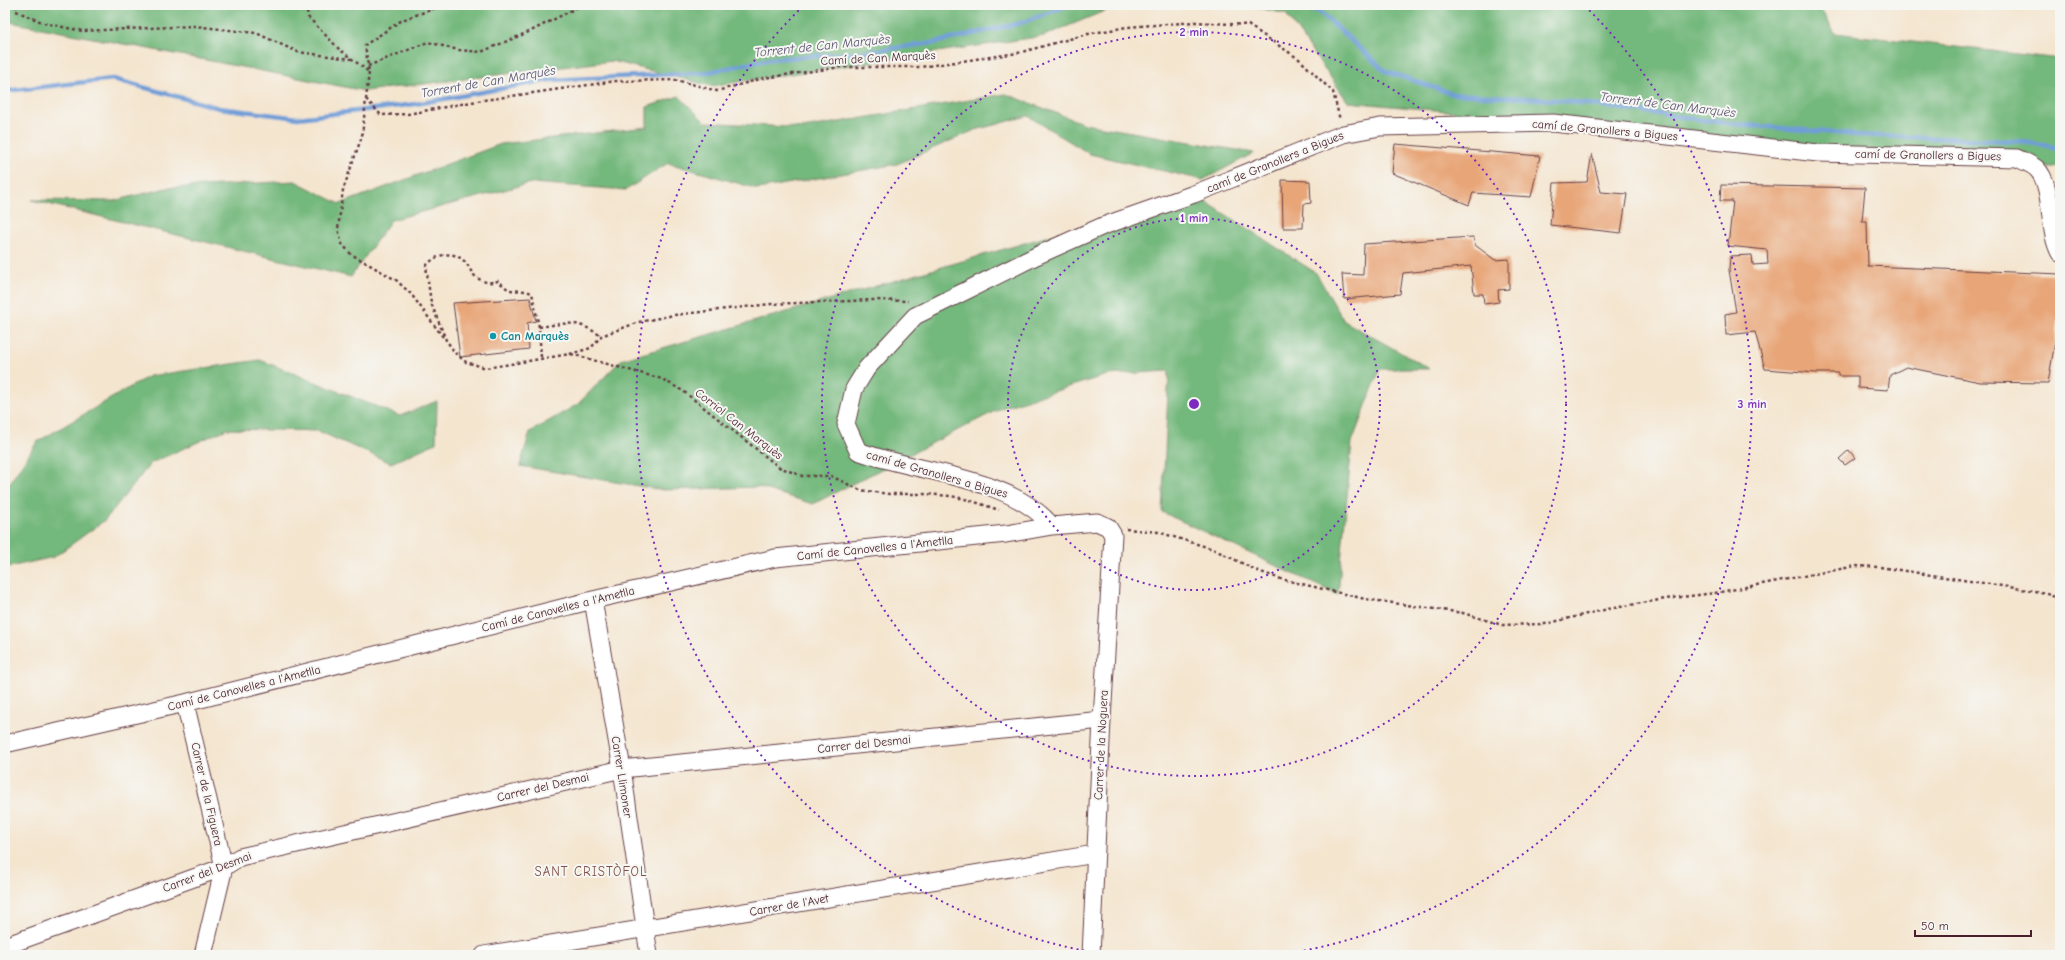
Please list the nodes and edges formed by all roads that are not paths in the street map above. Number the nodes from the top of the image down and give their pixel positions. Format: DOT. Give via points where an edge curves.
graph roads {
  1 [pos="2060,253"];
  2 [pos="1052,526"];
  3 [pos="1110,531"];
  4 [pos="593,600"];
  5 [pos="185,703"];
  6 [pos="1102,720"];
  7 [pos="5,744"];
  8 [pos="622,769"];
  9 [pos="1095,854"];
  10 [pos="224,867"];
  11 [pos="645,930"];
  12 [pos="5,946"];
  13 [pos="203,955"];
  14 [pos="484,955"];
  15 [pos="649,955"];
  16 [pos="1091,955"];
  1 -- 2 [label="street, camí de Granollers a Bigues" via="2054,238 2044,180 2036,168 2017,158 1818,153 1553,123 1380,127 1343,134 1194,194 1102,226 945,300 915,316 868,368 854,389 846,424 858,451 882,460 943,474 1015,496 1041,513"];
  2 -- 3 [label="street, Camí de Canovelles a l'Ametlla" via="1097,522"];
  2 -- 4 [label="street, Camí de Canovelles a l'Ametlla" via="1006,534 776,558"];
  3 -- 6 [label="street, Carrer de la Noguera"];
  4 -- 5 [label="street, Camí de Canovelles a l'Ametlla"];
  4 -- 8 [label="street, Carrer Llimoner"];
  5 -- 7 [label="street, Camí de Canovelles a l'Ametlla"];
  5 -- 10 [label="street, Carrer de la Figuera"];
  6 -- 8 [label="street, Carrer del Desmai"];
  6 -- 9 [label="street, Carrer de la Noguera"];
  8 -- 10 [label="street, Carrer del Desmai" via="240,857"];
  8 -- 11 [label="street, Carrer Llimoner"];
  9 -- 11 [label="street, Carrer de l'Avet"];
  9 -- 16 [label="street, Carrer de la Noguera"];
  10 -- 12 [label="street, Carrer del Desmai"];
  10 -- 13 [label="street, Carrer de la Figuera"];
  11 -- 14 [label="street, Carrer de l'Avet"];
  11 -- 15 [label="street, Carrer Llimoner"];
}
